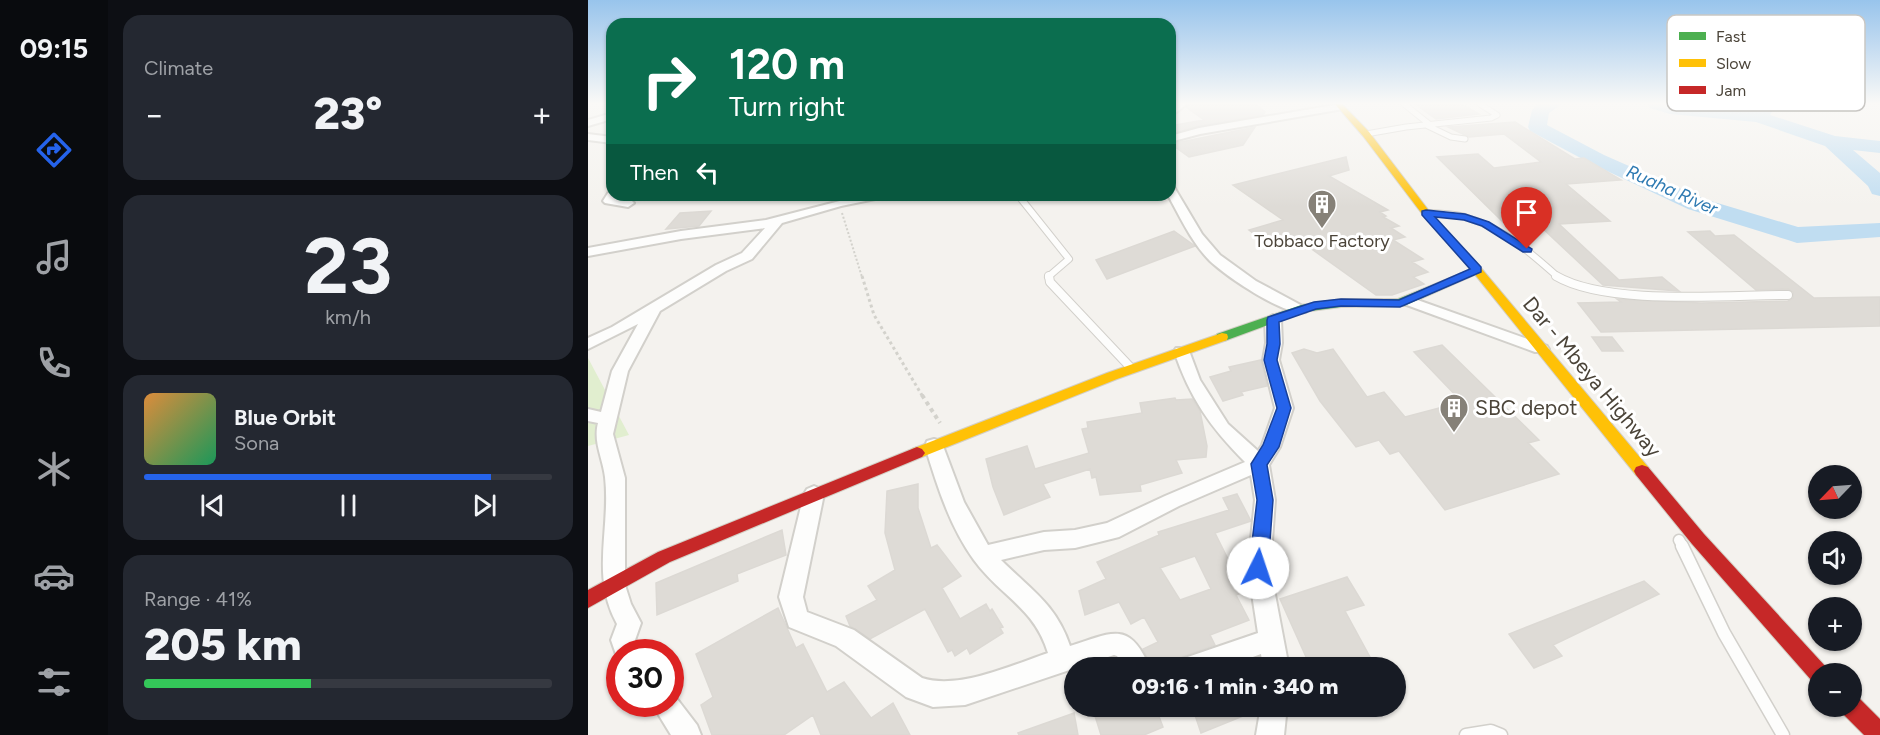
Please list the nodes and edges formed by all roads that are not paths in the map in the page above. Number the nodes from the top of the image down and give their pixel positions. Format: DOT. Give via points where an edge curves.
graph roads {
  1 [pos="1369,138"];
  2 [pos="1462,138"];
  3 [pos="1465,139"];
  4 [pos="1176,197"];
  5 [pos="609,201"];
  6 [pos="850,201"];
  7 [pos="1023,201"];
  8 [pos="628,203"];
  9 [pos="1426,213"];
  10 [pos="778,220"];
  11 [pos="588,252"];
  12 [pos="1477,270"];
  13 [pos="1788,295"];
  14 [pos="1409,301"];
  15 [pos="654,308"];
  16 [pos="1301,309"];
  17 [pos="1273,320"];
  18 [pos="588,344"];
  19 [pos="1541,349"];
  20 [pos="1182,351"];
  21 [pos="1132,369"];
  22 [pos="597,417"];
  23 [pos="943,442"];
  24 [pos="1259,464"];
  25 [pos="1649,478"];
  26 [pos="814,494"];
  27 [pos="983,555"];
  28 [pos="614,585"];
  29 [pos="588,600"];
  30 [pos="623,639"];
  31 [pos="1272,639"];
  32 [pos="1077,657"];
  33 [pos="1132,657"];
  34 [pos="1220,657"];
  35 [pos="1274,657"];
  36 [pos="1063,662"];
  37 [pos="1809,663"];
  38 [pos="674,717"];
  39 [pos="1272,717"];
  40 [pos="1862,717"];
  41 [pos="687,735"];
  42 [pos="1270,735"];
  43 [pos="1466,735"];
  44 [pos="1501,735"];
  45 [pos="1783,735"];
  46 [pos="1880,735"];
  1 -- 9 [label="main road, Dar - Mbeya Highway"];
  2 -- 3 [label="lane"];
  4 -- 16 [label="street" via="1215,258 1251,284"];
  5 -- 8 [label="street"];
  6 -- 10 [label="street"];
  7 -- 21 [label="lane" via="1069,259 1048,276 1050,282"];
  9 -- 12 [label="main road, Dar - Mbeya Highway"];
  9 -- 13 [label="lane" via="1465,217 1486,224 1527,249 1558,277 1593,291 1660,296"];
  10 -- 11 [label="street"];
  10 -- 15 [label="street" via="747,256"];
  12 -- 14 [label="main road"];
  12 -- 19 [label="main road, Dar - Mbeya Highway"];
  14 -- 16 [label="main road" via="1341,303"];
  14 -- 19 [label="street"];
  15 -- 18 [label="street"];
  15 -- 22 [label="street"];
  16 -- 17 [label="main road"];
  17 -- 20 [label="main road"];
  17 -- 24 [label="street" via="1270,360 1284,408 1271,447"];
  19 -- 25 [label="main road, Dar - Mbeya Highway"];
  20 -- 21 [label="main road"];
  20 -- 24 [label="street" via="1192,380 1221,428"];
  21 -- 23 [label="main road"];
  22 -- 28 [label="street" via="615,478"];
  23 -- 26 [label="main road"];
  23 -- 27 [label="street" via="957,511"];
  24 -- 27 [label="street" via="1111,531"];
  24 -- 31 [label="street" via="1265,500 1258,568"];
  25 -- 37 [label="main road, Dar - Mbeya Highway"];
  25 -- 45 [label="lane" via="1724,633"];
  26 -- 28 [label="main road" via="664,556"];
  26 -- 36 [label="street" via="791,597 797,619 846,638 915,688 933,694 965,692"];
  27 -- 36 [label="street" via="1050,627"];
  28 -- 29 [label="main road"];
  28 -- 30 [label="street" via="629,622"];
  31 -- 34 [label="street"];
  31 -- 35 [label="street"];
  32 -- 33 [label="street" via="1121,644"];
  38 -- 41 [label="street"];
  39 -- 42 [label="street"];
  40 -- 46 [label="main road"];
  43 -- 44 [label="lane" via="1491,731"];
}
